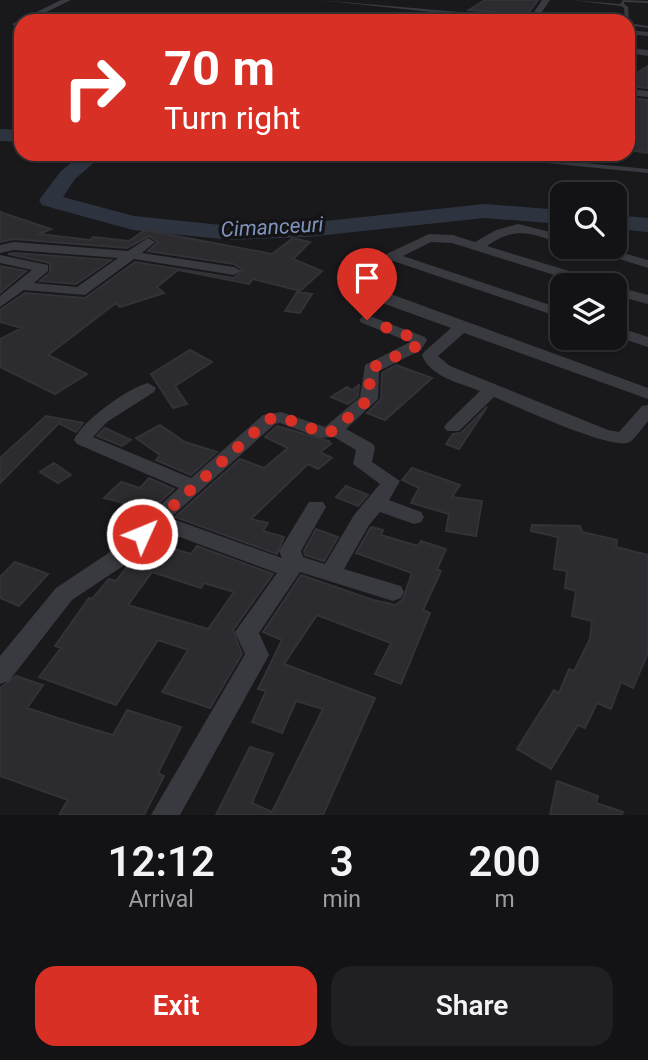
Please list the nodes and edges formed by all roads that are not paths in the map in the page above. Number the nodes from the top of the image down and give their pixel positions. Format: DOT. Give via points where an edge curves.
graph roads {
  1 [pos="67,0"];
  2 [pos="323,0"];
  3 [pos="573,0"];
  4 [pos="648,2"];
  5 [pos="623,5"];
  6 [pos="648,8"];
  7 [pos="34,14"];
  8 [pos="464,14"];
  9 [pos="626,14"];
  10 [pos="547,161"];
  11 [pos="648,171"];
  12 [pos="550,236"];
  13 [pos="148,242"];
  14 [pos="477,247"];
  15 [pos="0,249"];
  16 [pos="131,255"];
  17 [pos="391,256"];
  18 [pos="627,258"];
  19 [pos="0,259"];
  20 [pos="648,264"];
  21 [pos="234,271"];
  22 [pos="561,273"];
  23 [pos="23,286"];
  24 [pos="627,294"];
  25 [pos="648,300"];
  26 [pos="0,303"];
  27 [pos="550,310"];
  28 [pos="367,320"];
  29 [pos="462,327"];
  30 [pos="627,335"];
  31 [pos="648,342"];
  32 [pos="148,388"];
  33 [pos="492,389"];
  34 [pos="648,394"];
  35 [pos="648,410"];
  36 [pos="453,427"];
  37 [pos="334,430"];
  38 [pos="193,486"];
  39 [pos="377,503"];
  40 [pos="316,507"];
  41 [pos="414,517"];
  42 [pos="155,520"];
  43 [pos="293,566"];
  44 [pos="331,573"];
  45 [pos="393,592"];
  46 [pos="0,674"];
  47 [pos="165,815"];
  1 -- 7 [label="street"];
  2 -- 8 [label="street"];
  3 -- 5 [label="lane"];
  4 -- 5 [label="lane" via="623,1"];
  5 -- 6 [label="lane"];
  5 -- 9 [label="lane"];
  10 -- 11 [label="lane"];
  12 -- 14 [label="street" via="504,228"];
  13 -- 16 [label="street"];
  14 -- 17 [label="street" via="429,239"];
  14 -- 22 [label="street"];
  15 -- 16 [label="street" via="14,246"];
  16 -- 21 [label="street"];
  16 -- 23 [label="street" via="80,292"];
  17 -- 27 [label="street"];
  17 -- 29 [label="street" via="349,277 348,283"];
  18 -- 20 [label="street"];
  19 -- 23 [label="street" via="43,268"];
  23 -- 26 [label="street"];
  24 -- 25 [label="street"];
  28 -- 37 [label="street" via="415,336 419,342 370,369 370,396"];
  29 -- 33 [label="street" via="430,355 433,363"];
  29 -- 34 [label="street"];
  30 -- 31 [label="street"];
  32 -- 38 [label="street" via="98,420 83,440"];
  33 -- 35 [label="street" via="604,435 622,438"];
  33 -- 36 [label="street"];
  37 -- 38 [label="street" via="321,433 281,417 269,419"];
  37 -- 39 [label="street" via="366,448 362,464 390,481"];
  38 -- 42 [label="street"];
  39 -- 41 [label="street"];
  39 -- 44 [label="street" via="361,520"];
  40 -- 43 [label="street" via="290,551"];
  42 -- 43 [label="street"];
  42 -- 46 [label="street" via="115,560 64,594"];
  43 -- 44 [label="street"];
  43 -- 47 [label="street" via="247,632 257,655"];
  44 -- 45 [label="street"];
}
